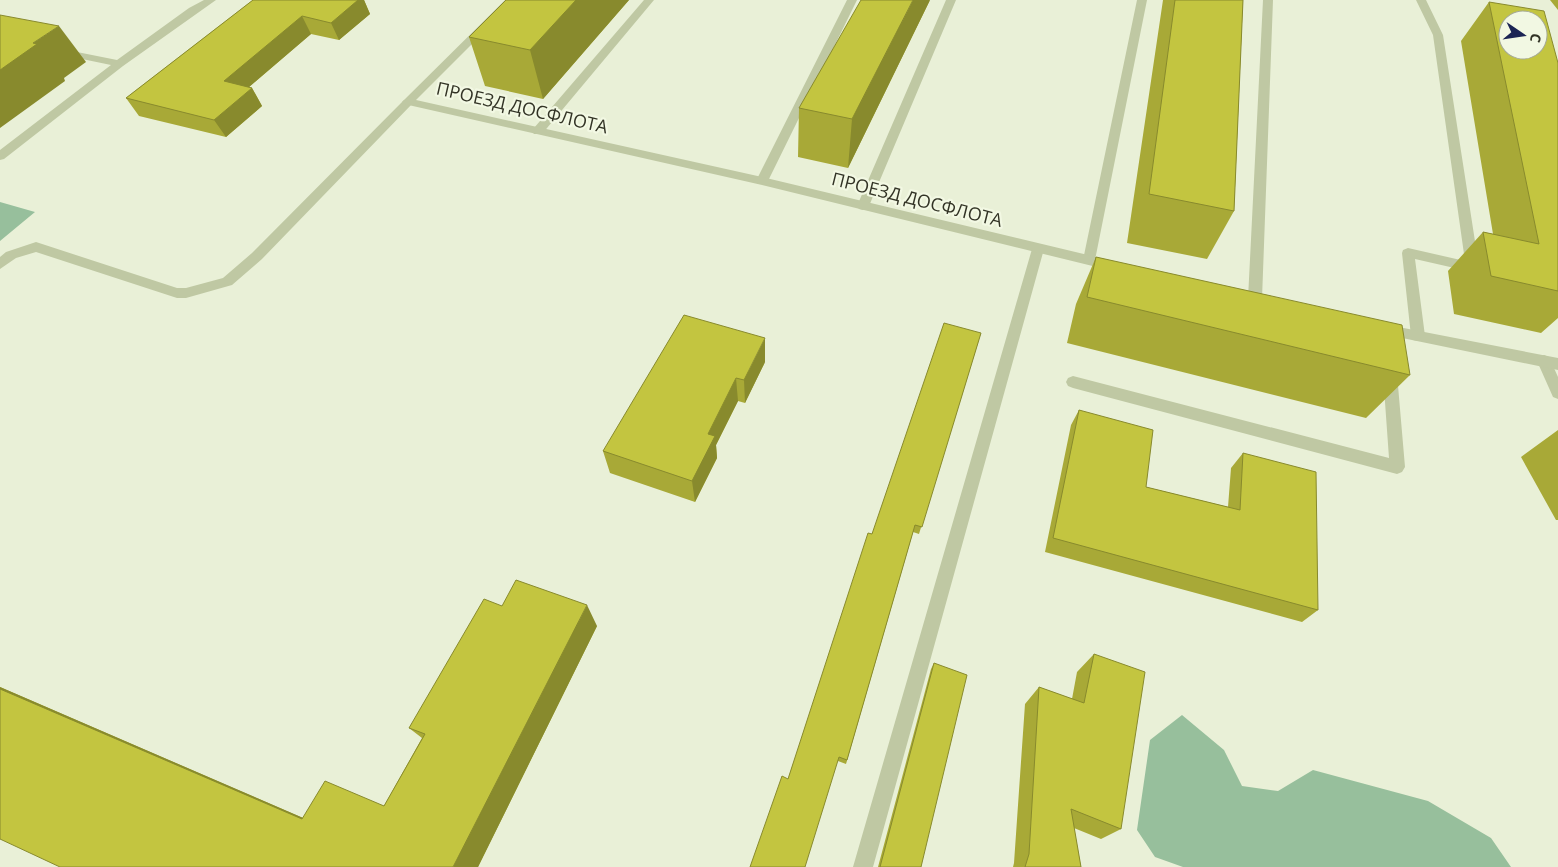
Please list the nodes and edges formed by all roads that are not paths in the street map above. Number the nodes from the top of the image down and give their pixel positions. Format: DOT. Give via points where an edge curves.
graph roads {
  1 [pos="211,0"];
  2 [pos="511,0"];
  3 [pos="648,0"];
  4 [pos="852,0"];
  5 [pos="951,0"];
  6 [pos="1142,0"];
  7 [pos="1268,0"];
  8 [pos="1420,0"];
  9 [pos="54,50"];
  10 [pos="120,64"];
  11 [pos="408,102"];
  12 [pos="538,131"];
  13 [pos="2,153"];
  14 [pos="762,181"];
  15 [pos="863,206"];
  16 [pos="1038,249"];
  17 [pos="1089,260"];
  18 [pos="0,264"];
  19 [pos="1128,270"];
  20 [pos="1254,299"];
  21 [pos="1367,325"];
  22 [pos="1386,330"];
  23 [pos="1418,336"];
  24 [pos="1551,362"];
  25 [pos="1072,382"];
  26 [pos="1558,393"];
  27 [pos="863,867"];
  1 -- 10 [label="street"];
  2 -- 11 [label="street, ПРОЕЗД ДОСФЛОТА"];
  3 -- 12 [label="street"];
  4 -- 14 [label="street"];
  5 -- 15 [label="street"];
  6 -- 17 [label="street"];
  7 -- 20 [label="street"];
  8 -- 23 [label="street" via="1438,35 1472,267 1408,253"];
  9 -- 10 [label="street"];
  10 -- 13 [label="street"];
  11 -- 12 [label="street, ПРОЕЗД ДОСФЛОТА"];
  11 -- 18 [label="street" via="257,256 226,282 177,293 36,247 11,255"];
  12 -- 14 [label="street, ПРОЕЗД ДОСФЛОТА"];
  14 -- 15 [label="street, ПРОЕЗД ДОСФЛОТА"];
  15 -- 16 [label="street, ПРОЕЗД ДОСФЛОТА"];
  16 -- 17 [label="street, ПРОЕЗД ДОСФЛОТА"];
  16 -- 27 [label="street"];
  17 -- 19 [label="street, ПРОЕЗД ДОСФЛОТА"];
  21 -- 22 [label="street"];
  22 -- 23 [label="street"];
  22 -- 25 [label="street" via="1397,467"];
  23 -- 24 [label="street"];
  24 -- 26 [label="street"];
}
